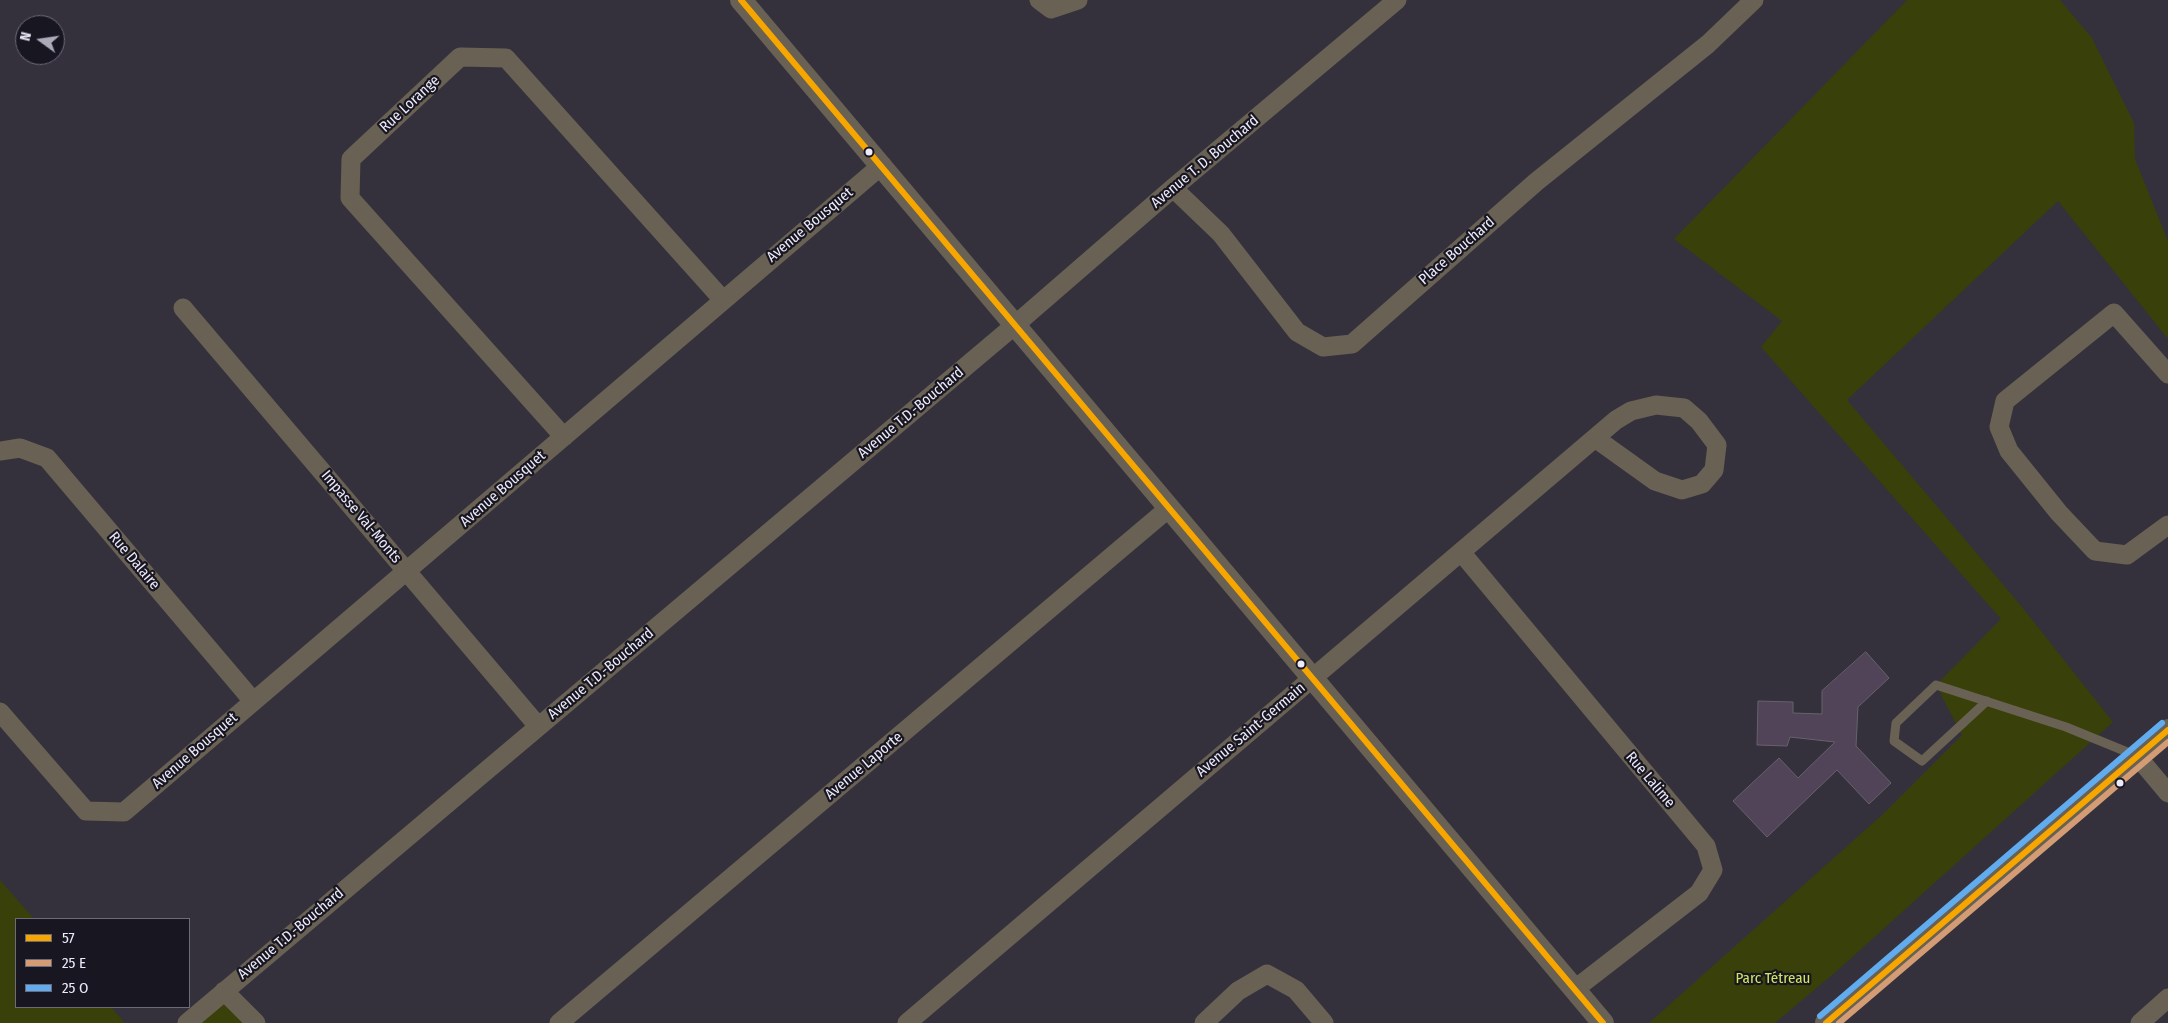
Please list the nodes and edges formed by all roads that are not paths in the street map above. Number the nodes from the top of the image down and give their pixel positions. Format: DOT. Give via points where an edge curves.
graph roads {
  1 [pos="741,0"];
  2 [pos="1039,0"];
  3 [pos="1078,0"];
  4 [pos="1397,0"];
  5 [pos="1754,0"];
  6 [pos="882,165"];
  7 [pos="1173,188"];
  8 [pos="723,300"];
  9 [pos="183,308"];
  10 [pos="1015,325"];
  11 [pos="2168,374"];
  12 [pos="564,437"];
  13 [pos="1595,438"];
  14 [pos="0,452"];
  15 [pos="1169,508"];
  16 [pos="2168,525"];
  17 [pos="1461,552"];
  18 [pos="407,571"];
  19 [pos="1312,678"];
  20 [pos="252,701"];
  21 [pos="1987,701"];
  22 [pos="0,712"];
  23 [pos="538,726"];
  24 [pos="2168,730"];
  25 [pos="2138,756"];
  26 [pos="2168,793"];
  27 [pos="1574,989"];
  28 [pos="224,991"];
  29 [pos="2168,998"];
  30 [pos="187,1023"];
  31 [pos="256,1023"];
  32 [pos="559,1023"];
  33 [pos="907,1023"];
  34 [pos="1204,1023"];
  35 [pos="1324,1023"];
  36 [pos="1603,1023"];
  37 [pos="1826,1023"];
  38 [pos="2140,1023"];
  1 -- 6 [label="street"];
  2 -- 3 [label="street" via="1051,9"];
  4 -- 7 [label="street, Avenue T. D. Bouchard"];
  5 -- 7 [label="street, Place Bouchard" via="1708,44 1536,182 1352,344 1324,347 1297,332 1221,234"];
  6 -- 8 [label="street, Avenue Bousquet"];
  6 -- 10 [label="street"];
  7 -- 10 [label="street, Avenue T. D. Bouchard"];
  8 -- 12 [label="street, Avenue Bousquet"];
  8 -- 12 [label="street, Rue Lorange" via="506,58 460,57 351,159 350,198"];
  9 -- 18 [label="street, Impasse Val-Monts"];
  10 -- 15 [label="street"];
  10 -- 23 [label="street, Avenue T.D.-Bouchard"];
  11 -- 16 [label="street" via="2114,314 2005,401 1999,427 2009,451 2059,513 2095,551 2127,555"];
  12 -- 18 [label="street, Avenue Bousquet"];
  13 -- 13 [label="street, Avenue Saint-Germain" via="1631,411 1656,405 1684,408 1699,421 1717,446 1714,470 1702,484 1682,490 1655,481"];
  13 -- 17 [label="street, Avenue Saint-Germain"];
  14 -- 20 [label="street, Rue Dalaire" via="20,448 47,458"];
  15 -- 19 [label="street"];
  15 -- 32 [label="street, Avenue Laporte"];
  17 -- 19 [label="street, Avenue Saint-Germain"];
  17 -- 27 [label="street, Rue Lalime" via="1706,846 1713,870 1699,893"];
  18 -- 20 [label="street, Avenue Bousquet"];
  18 -- 23 [label="street, Impasse Val-Monts"];
  19 -- 27 [label="street"];
  19 -- 33 [label="street, Avenue Saint-Germain"];
  20 -- 22 [label="street, Avenue Bousquet" via="124,812 86,811"];
  21 -- 21 [label="lane" via="1936,685 1896,722 1894,741 1922,761"];
  21 -- 25 [label="lane" via="2066,727"];
  23 -- 28 [label="street, Avenue T.D.-Bouchard"];
  24 -- 25 [label="street"];
  25 -- 26 [label="street"];
  25 -- 37 [label="street"];
  27 -- 36 [label="street"];
  28 -- 30 [label="street, Avenue T.D.-Bouchard"];
  28 -- 31 [label="street"];
  29 -- 38 [label="street"];
  34 -- 35 [label="street" via="1238,991 1267,974 1296,990"];
}
